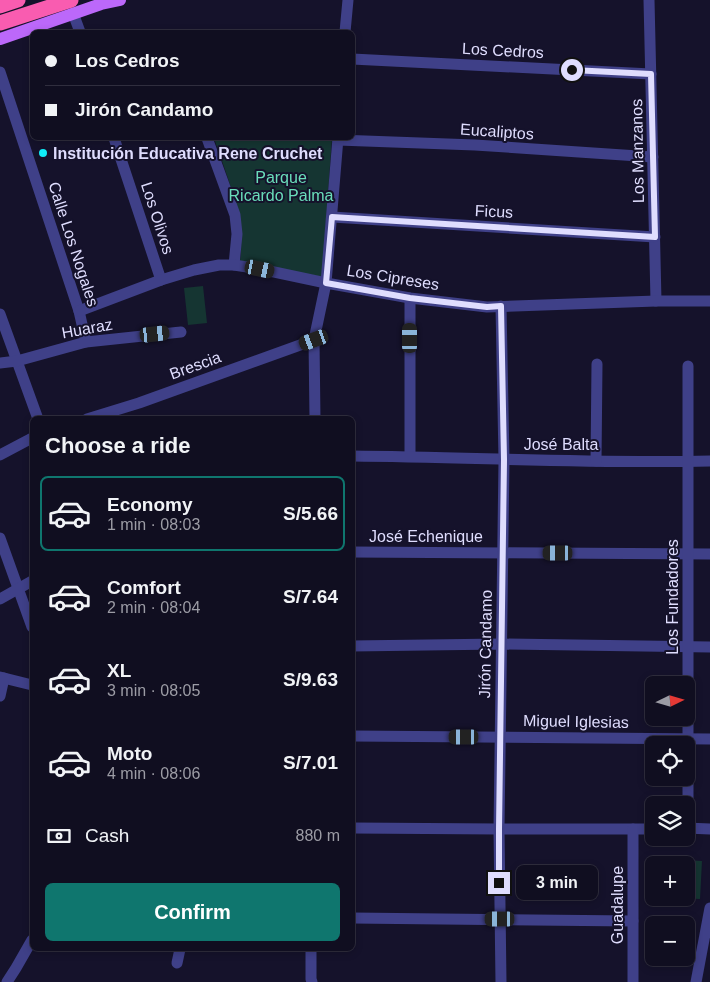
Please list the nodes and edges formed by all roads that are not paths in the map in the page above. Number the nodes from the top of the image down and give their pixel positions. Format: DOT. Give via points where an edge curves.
graph roads {
  1 [pos="18,0"];
  2 [pos="120,0"];
  3 [pos="348,0"];
  4 [pos="649,0"];
  5 [pos="0,6"];
  6 [pos="72,7"];
  7 [pos="0,24"];
  8 [pos="79,30"];
  9 [pos="345,30"];
  10 [pos="0,39"];
  11 [pos="355,59"];
  12 [pos="0,72"];
  13 [pos="651,74"];
  14 [pos="115,140"];
  15 [pos="207,140"];
  16 [pos="338,140"];
  17 [pos="355,140"];
  18 [pos="653,157"];
  19 [pos="332,217"];
  20 [pos="655,237"];
  21 [pos="234,265"];
  22 [pos="161,280"];
  23 [pos="326,283"];
  24 [pos="410,298"];
  25 [pos="656,301"];
  26 [pos="710,301"];
  27 [pos="501,306"];
  28 [pos="79,311"];
  29 [pos="0,314"];
  30 [pos="181,332"];
  31 [pos="314,340"];
  32 [pos="86,342"];
  33 [pos="17,361"];
  34 [pos="0,363"];
  35 [pos="597,364"];
  36 [pos="688,366"];
  37 [pos="37,416"];
  38 [pos="97,416"];
  39 [pos="315,416"];
  40 [pos="30,439"];
  41 [pos="0,455"];
  42 [pos="355,456"];
  43 [pos="410,456"];
  44 [pos="504,460"];
  45 [pos="596,461"];
  46 [pos="710,461"];
  47 [pos="689,462"];
  48 [pos="0,538"];
  49 [pos="355,552"];
  50 [pos="503,552"];
  51 [pos="689,554"];
  52 [pos="710,554"];
  53 [pos="30,582"];
  54 [pos="18,588"];
  55 [pos="0,598"];
  56 [pos="30,621"];
  57 [pos="501,644"];
  58 [pos="355,646"];
  59 [pos="689,647"];
  60 [pos="710,647"];
  61 [pos="2,678"];
  62 [pos="30,685"];
  63 [pos="0,696"];
  64 [pos="355,736"];
  65 [pos="687,736"];
  66 [pos="501,737"];
  67 [pos="645,738"];
  68 [pos="695,738"];
  69 [pos="710,739"];
  70 [pos="355,828"];
  71 [pos="695,828"];
  72 [pos="499,829"];
  73 [pos="633,829"];
  74 [pos="645,829"];
  75 [pos="710,829"];
  76 [pos="710,908"];
  77 [pos="355,918"];
  78 [pos="500,919"];
  79 [pos="633,921"];
  80 [pos="708,929"];
  81 [pos="30,944"];
  82 [pos="180,951"];
  83 [pos="311,951"];
  84 [pos="177,963"];
  85 [pos="311,980"];
  86 [pos="7,982"];
  87 [pos="501,982"];
  88 [pos="633,982"];
  89 [pos="696,982"];
  1 -- 5 [label="highway"];
  2 -- 6 [label="main road"];
  3 -- 9 [label="street"];
  4 -- 13 [label="street, Los Manzanos"];
  6 -- 7 [label="highway" via="38,10"];
  6 -- 8 [label="street"];
  6 -- 10 [label="main road"];
  11 -- 13 [label="street, Los Cedros"];
  12 -- 28 [label="street, Calle Los Nogales"];
  13 -- 18 [label="street, Los Manzanos"];
  14 -- 22 [label="street, Los Olivos"];
  15 -- 21 [label="street" via="235,215"];
  16 -- 19 [label="street"];
  17 -- 18 [label="street, Eucaliptos"];
  18 -- 20 [label="street, Los Manzanos"];
  19 -- 20 [label="street, Ficus"];
  19 -- 23 [label="street"];
  20 -- 25 [label="street, Los Manzanos"];
  21 -- 22 [label="street, Los Cipreses" via="219,264"];
  21 -- 23 [label="street, Los Cipreses"];
  22 -- 28 [label="street, Los Cipreses"];
  23 -- 24 [label="street, Los Cipreses"];
  23 -- 31 [label="street"];
  24 -- 27 [label="street, Los Cipreses"];
  24 -- 43 [label="street"];
  25 -- 26 [label="street, Los Cipreses"];
  25 -- 27 [label="street, Los Cipreses"];
  27 -- 44 [label="street, Jirón Candamo"];
  28 -- 32 [label="street, Calle Los Nogales"];
  29 -- 33 [label="street"];
  30 -- 32 [label="street, Huaraz"];
  31 -- 38 [label="street, Brescia"];
  31 -- 39 [label="street"];
  32 -- 33 [label="street, Huaraz"];
  33 -- 34 [label="street, Huaraz"];
  33 -- 37 [label="street"];
  35 -- 45 [label="street"];
  36 -- 47 [label="street, Los Fundadores"];
  40 -- 41 [label="street"];
  42 -- 43 [label="street, José Balta"];
  43 -- 44 [label="street, José Balta"];
  44 -- 45 [label="street, José Balta"];
  44 -- 50 [label="street, Jirón Candamo"];
  45 -- 47 [label="street, José Balta"];
  46 -- 47 [label="street, José Balta"];
  47 -- 51 [label="street, Los Fundadores"];
  48 -- 54 [label="street"];
  49 -- 50 [label="street, José Echenique"];
  50 -- 51 [label="street, José Echenique"];
  50 -- 57 [label="street, Jirón Candamo"];
  51 -- 52 [label="street, José Echenique"];
  51 -- 59 [label="street, Los Fundadores"];
  53 -- 54 [label="street"];
  54 -- 55 [label="street"];
  54 -- 56 [label="street"];
  57 -- 58 [label="street"];
  57 -- 59 [label="street"];
  57 -- 66 [label="street, Jirón Candamo"];
  59 -- 60 [label="street"];
  59 -- 65 [label="street, Los Fundadores"];
  61 -- 62 [label="street"];
  61 -- 63 [label="street"];
  64 -- 66 [label="street, Miguel Iglesias"];
  66 -- 67 [label="street, Miguel Iglesias"];
  66 -- 72 [label="street, Jirón Candamo"];
  68 -- 69 [label="street, Miguel Iglesias"];
  70 -- 72 [label="street"];
  71 -- 75 [label="street"];
  72 -- 73 [label="street"];
  72 -- 78 [label="street, Jirón Candamo"];
  73 -- 74 [label="street"];
  73 -- 79 [label="street, Guadalupe"];
  76 -- 80 [label="street"];
  77 -- 78 [label="street"];
  78 -- 79 [label="street"];
  78 -- 87 [label="street, Jirón Candamo"];
  79 -- 88 [label="street, Guadalupe"];
  80 -- 89 [label="street"];
  81 -- 86 [label="street"];
  82 -- 84 [label="street"];
  83 -- 85 [label="street"];
}
